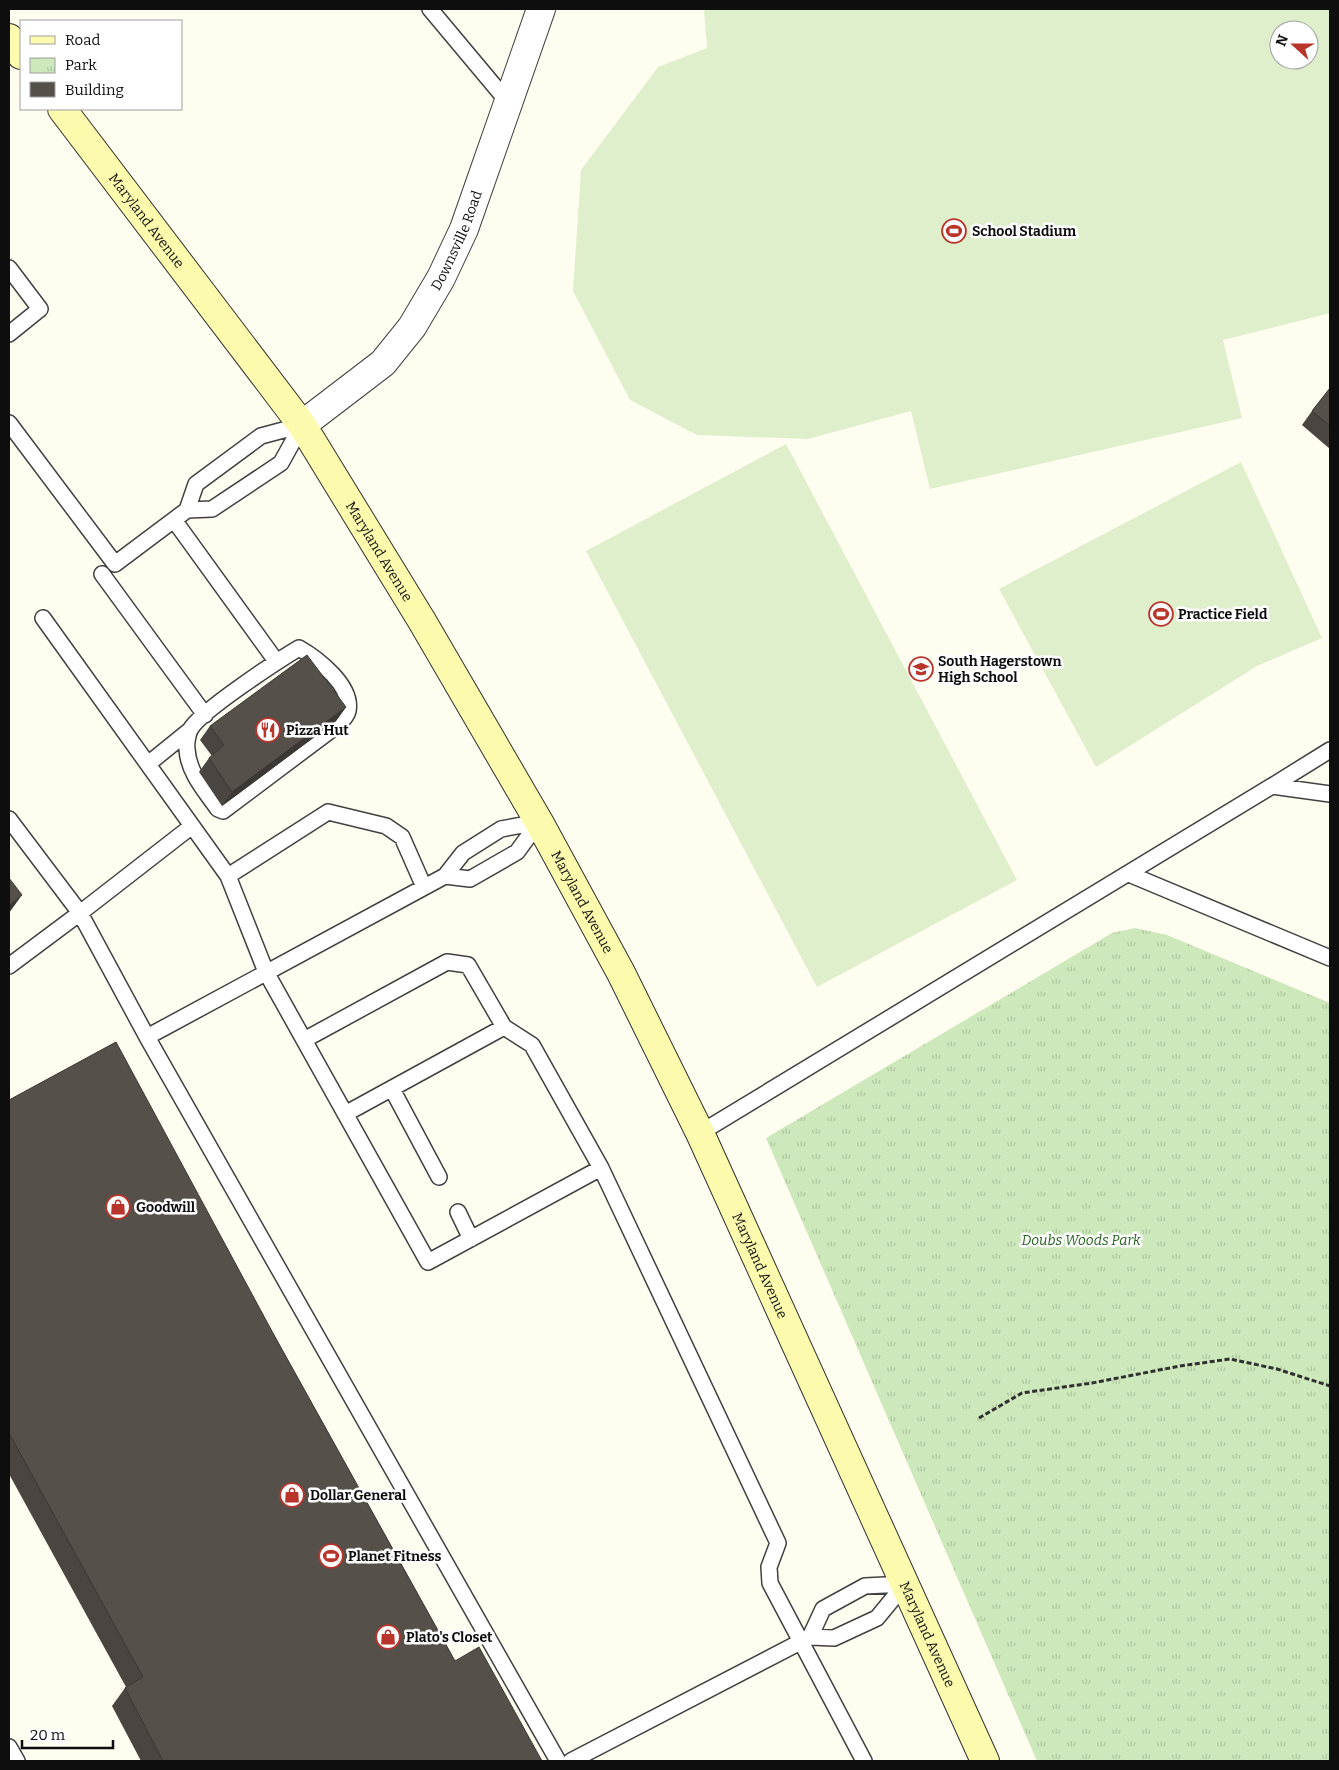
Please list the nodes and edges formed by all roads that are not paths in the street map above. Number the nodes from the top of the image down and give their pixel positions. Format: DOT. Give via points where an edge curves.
graph roads {
  1 [pos="430,9"];
  2 [pos="542,9"];
  3 [pos="9,38"];
  4 [pos="20,54"];
  5 [pos="507,101"];
  6 [pos="63,110"];
  7 [pos="9,268"];
  8 [pos="9,334"];
  9 [pos="9,423"];
  10 [pos="302,425"];
  11 [pos="187,510"];
  12 [pos="174,520"];
  13 [pos="102,574"];
  14 [pos="43,618"];
  15 [pos="276,661"];
  16 [pos="205,715"];
  17 [pos="190,730"];
  18 [pos="1330,750"];
  19 [pos="148,764"];
  20 [pos="1272,786"];
  21 [pos="1330,794"];
  22 [pos="9,819"];
  23 [pos="539,822"];
  24 [pos="192,826"];
  25 [pos="1129,874"];
  26 [pos="228,876"];
  27 [pos="445,876"];
  28 [pos="424,887"];
  29 [pos="80,914"];
  30 [pos="1330,958"];
  31 [pos="9,966"];
  32 [pos="266,972"];
  33 [pos="504,1027"];
  34 [pos="146,1037"];
  35 [pos="304,1040"];
  36 [pos="392,1089"];
  37 [pos="345,1114"];
  38 [pos="700,1133"];
  39 [pos="601,1168"];
  40 [pos="439,1177"];
  41 [pos="458,1212"];
  42 [pos="472,1239"];
  43 [pos="904,1584"];
  44 [pos="805,1640"];
  45 [pos="9,1746"];
  46 [pos="17,1761"];
  47 [pos="558,1761"];
  48 [pos="570,1761"];
  49 [pos="864,1761"];
  50 [pos="985,1761"];
  1 -- 5 [label="lane"];
  2 -- 5 [label="street, Downsville Road"];
  3 -- 4 [label="main road"];
  5 -- 10 [label="street, Downsville Road" via="464,229 441,278 412,327 383,362"];
  6 -- 10 [label="main road, Maryland Avenue"];
  7 -- 8 [label="lane" via="40,309"];
  9 -- 12 [label="lane" via="115,564"];
  10 -- 11 [label="lane" via="261,436 239,452 196,484"];
  10 -- 11 [label="lane" via="281,463 212,509"];
  10 -- 23 [label="main road, Maryland Avenue" via="422,621"];
  11 -- 12 [label="lane"];
  12 -- 15 [label="lane"];
  13 -- 16 [label="lane"];
  14 -- 19 [label="lane"];
  15 -- 16 [label="lane"];
  15 -- 17 [label="lane" via="299,648 317,659 337,680 347,698 348,712 339,724 223,811 218,809 195,777 186,748"];
  16 -- 17 [label="lane"];
  17 -- 19 [label="lane"];
  18 -- 20 [label="lane"];
  19 -- 24 [label="lane"];
  20 -- 21 [label="lane"];
  20 -- 25 [label="lane"];
  22 -- 29 [label="lane"];
  23 -- 27 [label="lane" via="501,829 462,853"];
  23 -- 27 [label="lane" via="517,852 470,879"];
  23 -- 38 [label="main road, Maryland Avenue" via="621,973"];
  24 -- 26 [label="lane"];
  24 -- 29 [label="lane"];
  25 -- 30 [label="lane"];
  25 -- 38 [label="lane"];
  26 -- 28 [label="lane" via="328,812 386,826 402,837"];
  26 -- 32 [label="lane"];
  27 -- 28 [label="lane"];
  28 -- 32 [label="lane"];
  29 -- 31 [label="lane"];
  29 -- 34 [label="lane"];
  32 -- 34 [label="lane"];
  32 -- 35 [label="lane"];
  33 -- 35 [label="lane" via="468,965 447,962"];
  33 -- 36 [label="lane"];
  33 -- 39 [label="lane" via="532,1045"];
  34 -- 47 [label="lane"];
  35 -- 37 [label="lane"];
  36 -- 37 [label="lane"];
  36 -- 40 [label="lane"];
  37 -- 42 [label="lane" via="428,1262"];
  38 -- 43 [label="main road, Maryland Avenue"];
  39 -- 42 [label="lane"];
  39 -- 44 [label="lane" via="778,1543 769,1567 770,1583"];
  41 -- 42 [label="lane"];
  43 -- 44 [label="lane" via="877,1618 834,1638"];
  43 -- 44 [label="lane" via="864,1586 823,1609"];
  43 -- 50 [label="main road, Maryland Avenue"];
  44 -- 48 [label="lane"];
  44 -- 49 [label="lane"];
  45 -- 46 [label="lane"];
}
